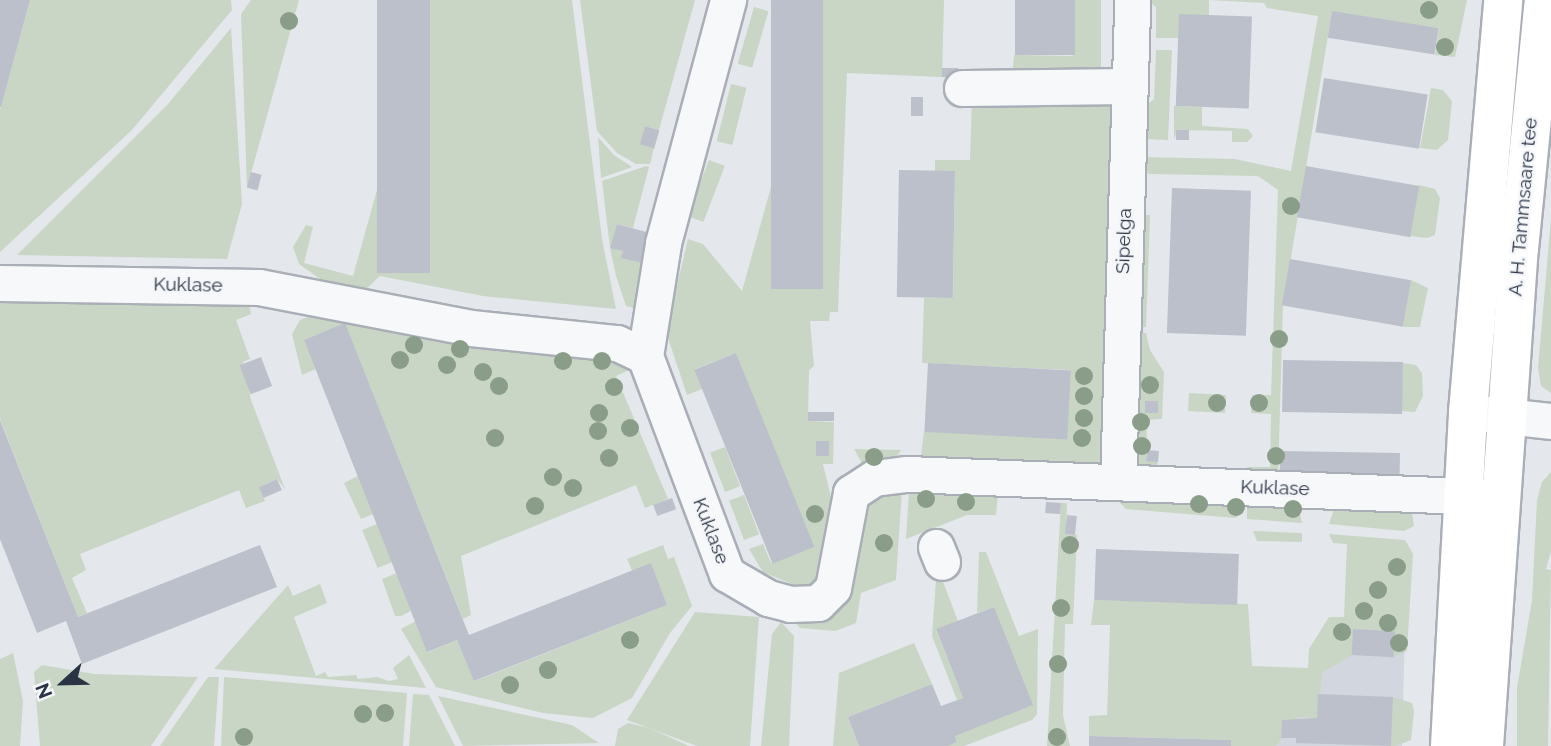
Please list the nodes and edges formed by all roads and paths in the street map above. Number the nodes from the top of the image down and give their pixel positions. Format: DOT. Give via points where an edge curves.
graph roads {
  1 [pos="728,0"];
  2 [pos="1132,0"];
  3 [pos="1503,0"];
  4 [pos="1544,0"];
  5 [pos="1129,86"];
  6 [pos="962,88"];
  7 [pos="0,283"];
  8 [pos="645,356"];
  9 [pos="1468,412"];
  10 [pos="1506,414"];
  11 [pos="1551,421"];
  12 [pos="1118,482"];
  13 [pos="1481,496"];
  14 [pos="1450,746"];
  15 [pos="1484,746"];
  1 -- 8 [label="street" via="663,243"];
  2 -- 5 [label="street, Sipelga"];
  3 -- 9 [label="main road, A. H. Tammsaare tee"];
  4 -- 10 [label="main road, A. H. Tammsaare tee"];
  5 -- 6 [label="street"];
  5 -- 12 [label="street, Sipelga"];
  7 -- 8 [label="street, Kuklase" via="259,286 471,328 617,343"];
  8 -- 12 [label="street, Kuklase" via="727,574 768,598 790,604 818,603 833,588 851,493 874,478 906,474"];
  9 -- 10 [label="street"];
  9 -- 13 [label="main road, A. H. Tammsaare tee"];
  10 -- 11 [label="street"];
  10 -- 13 [label="main road, A. H. Tammsaare tee"];
  12 -- 13 [label="street, Kuklase" via="1173,476"];
  13 -- 14 [label="main road, A. H. Tammsaare tee"];
  13 -- 15 [label="main road, A. H. Tammsaare tee"];
}
